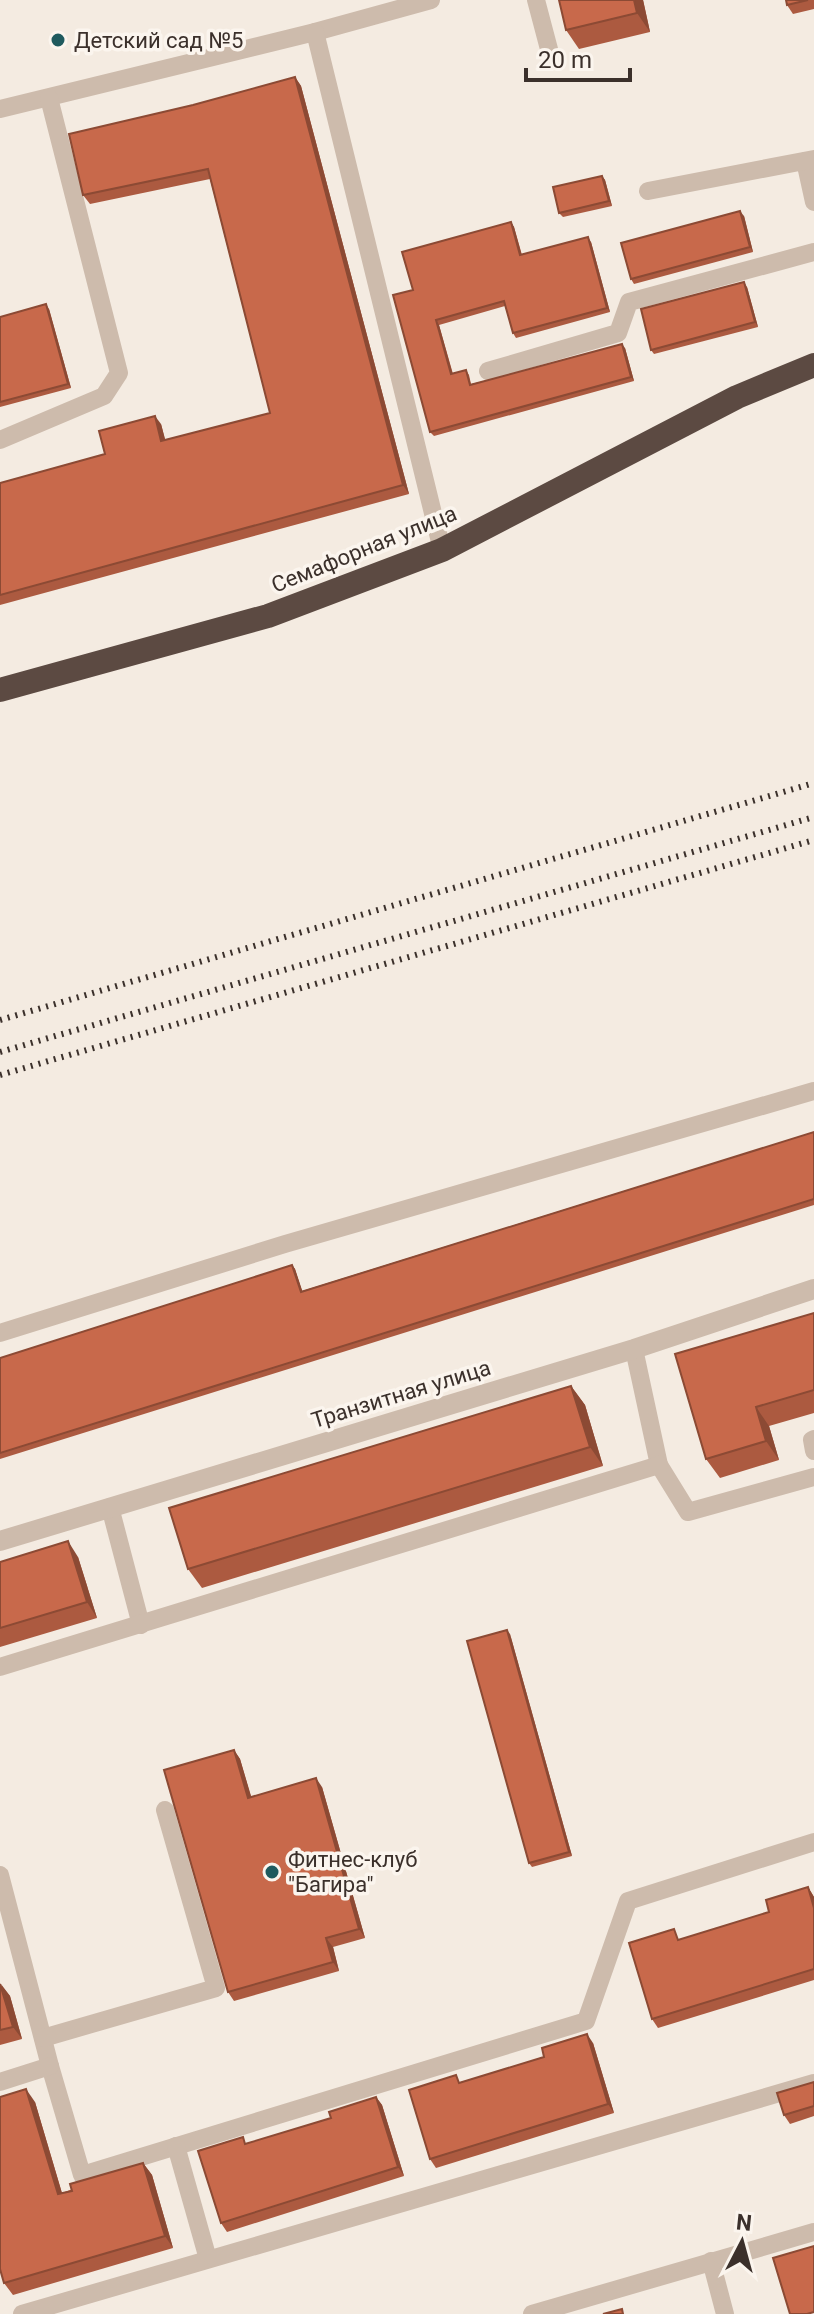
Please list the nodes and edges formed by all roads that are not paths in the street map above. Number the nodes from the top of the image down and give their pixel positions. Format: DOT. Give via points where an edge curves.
graph roads {
  1 [pos="431,0"];
  2 [pos="536,0"];
  3 [pos="315,32"];
  4 [pos="550,53"];
  5 [pos="49,98"];
  6 [pos="0,109"];
  7 [pos="809,160"];
  8 [pos="648,191"];
  9 [pos="814,202"];
  10 [pos="814,252"];
  11 [pos="814,365"];
  12 [pos="488,371"];
  13 [pos="0,440"];
  14 [pos="442,550"];
  15 [pos="0,690"];
  16 [pos="814,1091"];
  17 [pos="814,1289"];
  18 [pos="0,1333"];
  19 [pos="634,1349"];
  20 [pos="814,1439"];
  21 [pos="814,1451"];
  22 [pos="659,1465"];
  23 [pos="814,1477"];
  24 [pos="110,1507"];
  25 [pos="0,1541"];
  26 [pos="141,1625"];
  27 [pos="0,1667"];
  28 [pos="165,1810"];
  29 [pos="814,1842"];
  30 [pos="0,1875"];
  31 [pos="43,2038"];
  32 [pos="50,2066"];
  33 [pos="0,2082"];
  34 [pos="814,2083"];
  35 [pos="176,2146"];
  36 [pos="814,2232"];
  37 [pos="208,2259"];
  38 [pos="711,2261"];
  39 [pos="22,2314"];
  40 [pos="532,2314"];
  41 [pos="725,2314"];
  1 -- 3 [label="lane"];
  2 -- 4 [label="lane"];
  3 -- 5 [label="lane"];
  3 -- 14 [label="lane"];
  5 -- 6 [label="lane"];
  5 -- 13 [label="lane" via="119,373 104,396"];
  7 -- 8 [label="lane"];
  7 -- 9 [label="lane"];
  10 -- 12 [label="lane" via="629,302 618,333"];
  11 -- 14 [label="highway, Семафорная улица" via="737,397"];
  14 -- 15 [label="highway, Семафорная улица" via="268,616"];
  16 -- 18 [label="lane" via="285,1244"];
  17 -- 19 [label="street, Транзитная улица"];
  19 -- 22 [label="lane"];
  19 -- 24 [label="street, Транзитная улица"];
  20 -- 21 [label="lane"];
  22 -- 23 [label="lane" via="688,1512"];
  22 -- 26 [label="lane"];
  24 -- 25 [label="street, Транзитная улица"];
  24 -- 26 [label="lane"];
  26 -- 27 [label="lane"];
  28 -- 31 [label="lane" via="216,1988"];
  29 -- 35 [label="lane" via="628,1901 586,2021"];
  30 -- 31 [label="lane"];
  31 -- 32 [label="lane"];
  32 -- 33 [label="lane"];
  32 -- 35 [label="lane" via="82,2175"];
  34 -- 37 [label="lane"];
  35 -- 37 [label="lane"];
  36 -- 38 [label="lane"];
  37 -- 39 [label="lane"];
  38 -- 40 [label="lane"];
  38 -- 41 [label="lane"];
}
